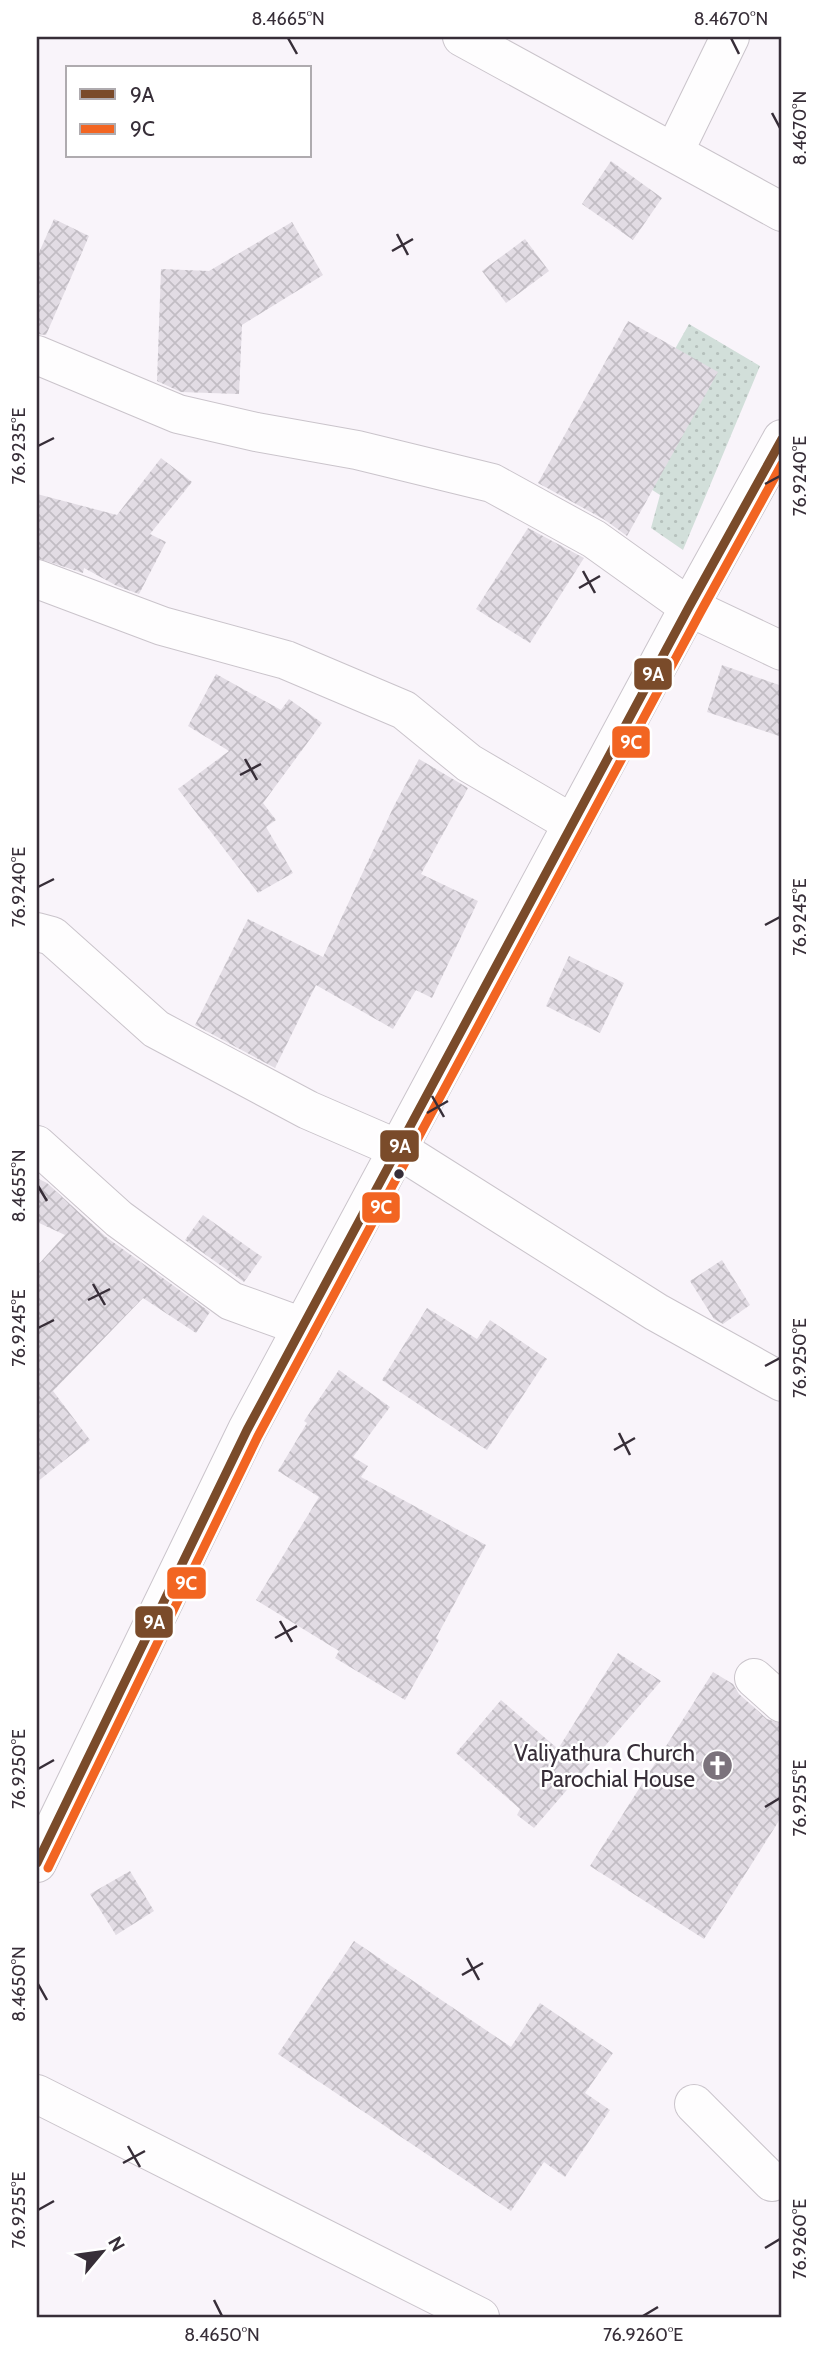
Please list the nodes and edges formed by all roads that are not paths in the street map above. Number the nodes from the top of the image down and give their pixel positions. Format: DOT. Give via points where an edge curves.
graph roads {
  1 [pos="462,37"];
  2 [pos="730,37"];
  3 [pos="674,152"];
  4 [pos="782,212"];
  5 [pos="37,355"];
  6 [pos="782,439"];
  7 [pos="37,579"];
  8 [pos="689,607"];
  9 [pos="782,651"];
  10 [pos="573,824"];
  11 [pos="37,932"];
  12 [pos="37,1146"];
  13 [pos="398,1149"];
  14 [pos="303,1327"];
  15 [pos="782,1382"];
  16 [pos="754,1678"];
  17 [pos="782,1703"];
  18 [pos="37,1863"];
  19 [pos="37,2094"];
  20 [pos="694,2104"];
  21 [pos="779,2180"];
  22 [pos="480,2317"];
  1 -- 3 [label="street"];
  2 -- 3 [label="street"];
  3 -- 4 [label="street"];
  5 -- 8 [label="street" via="178,414 492,483 594,540"];
  6 -- 8 [label="street"];
  7 -- 10 [label="street" via="162,626 286,660 404,710 469,763"];
  8 -- 9 [label="street"];
  8 -- 10 [label="street"];
  10 -- 13 [label="street"];
  11 -- 13 [label="street" via="52,936 156,1029 307,1110"];
  12 -- 14 [label="street" via="119,1219 231,1301"];
  13 -- 14 [label="street"];
  13 -- 15 [label="street" via="656,1312"];
  14 -- 18 [label="street" via="247,1430"];
  16 -- 17 [label="street"];
  19 -- 22 [label="street"];
  20 -- 21 [label="street"];
}
